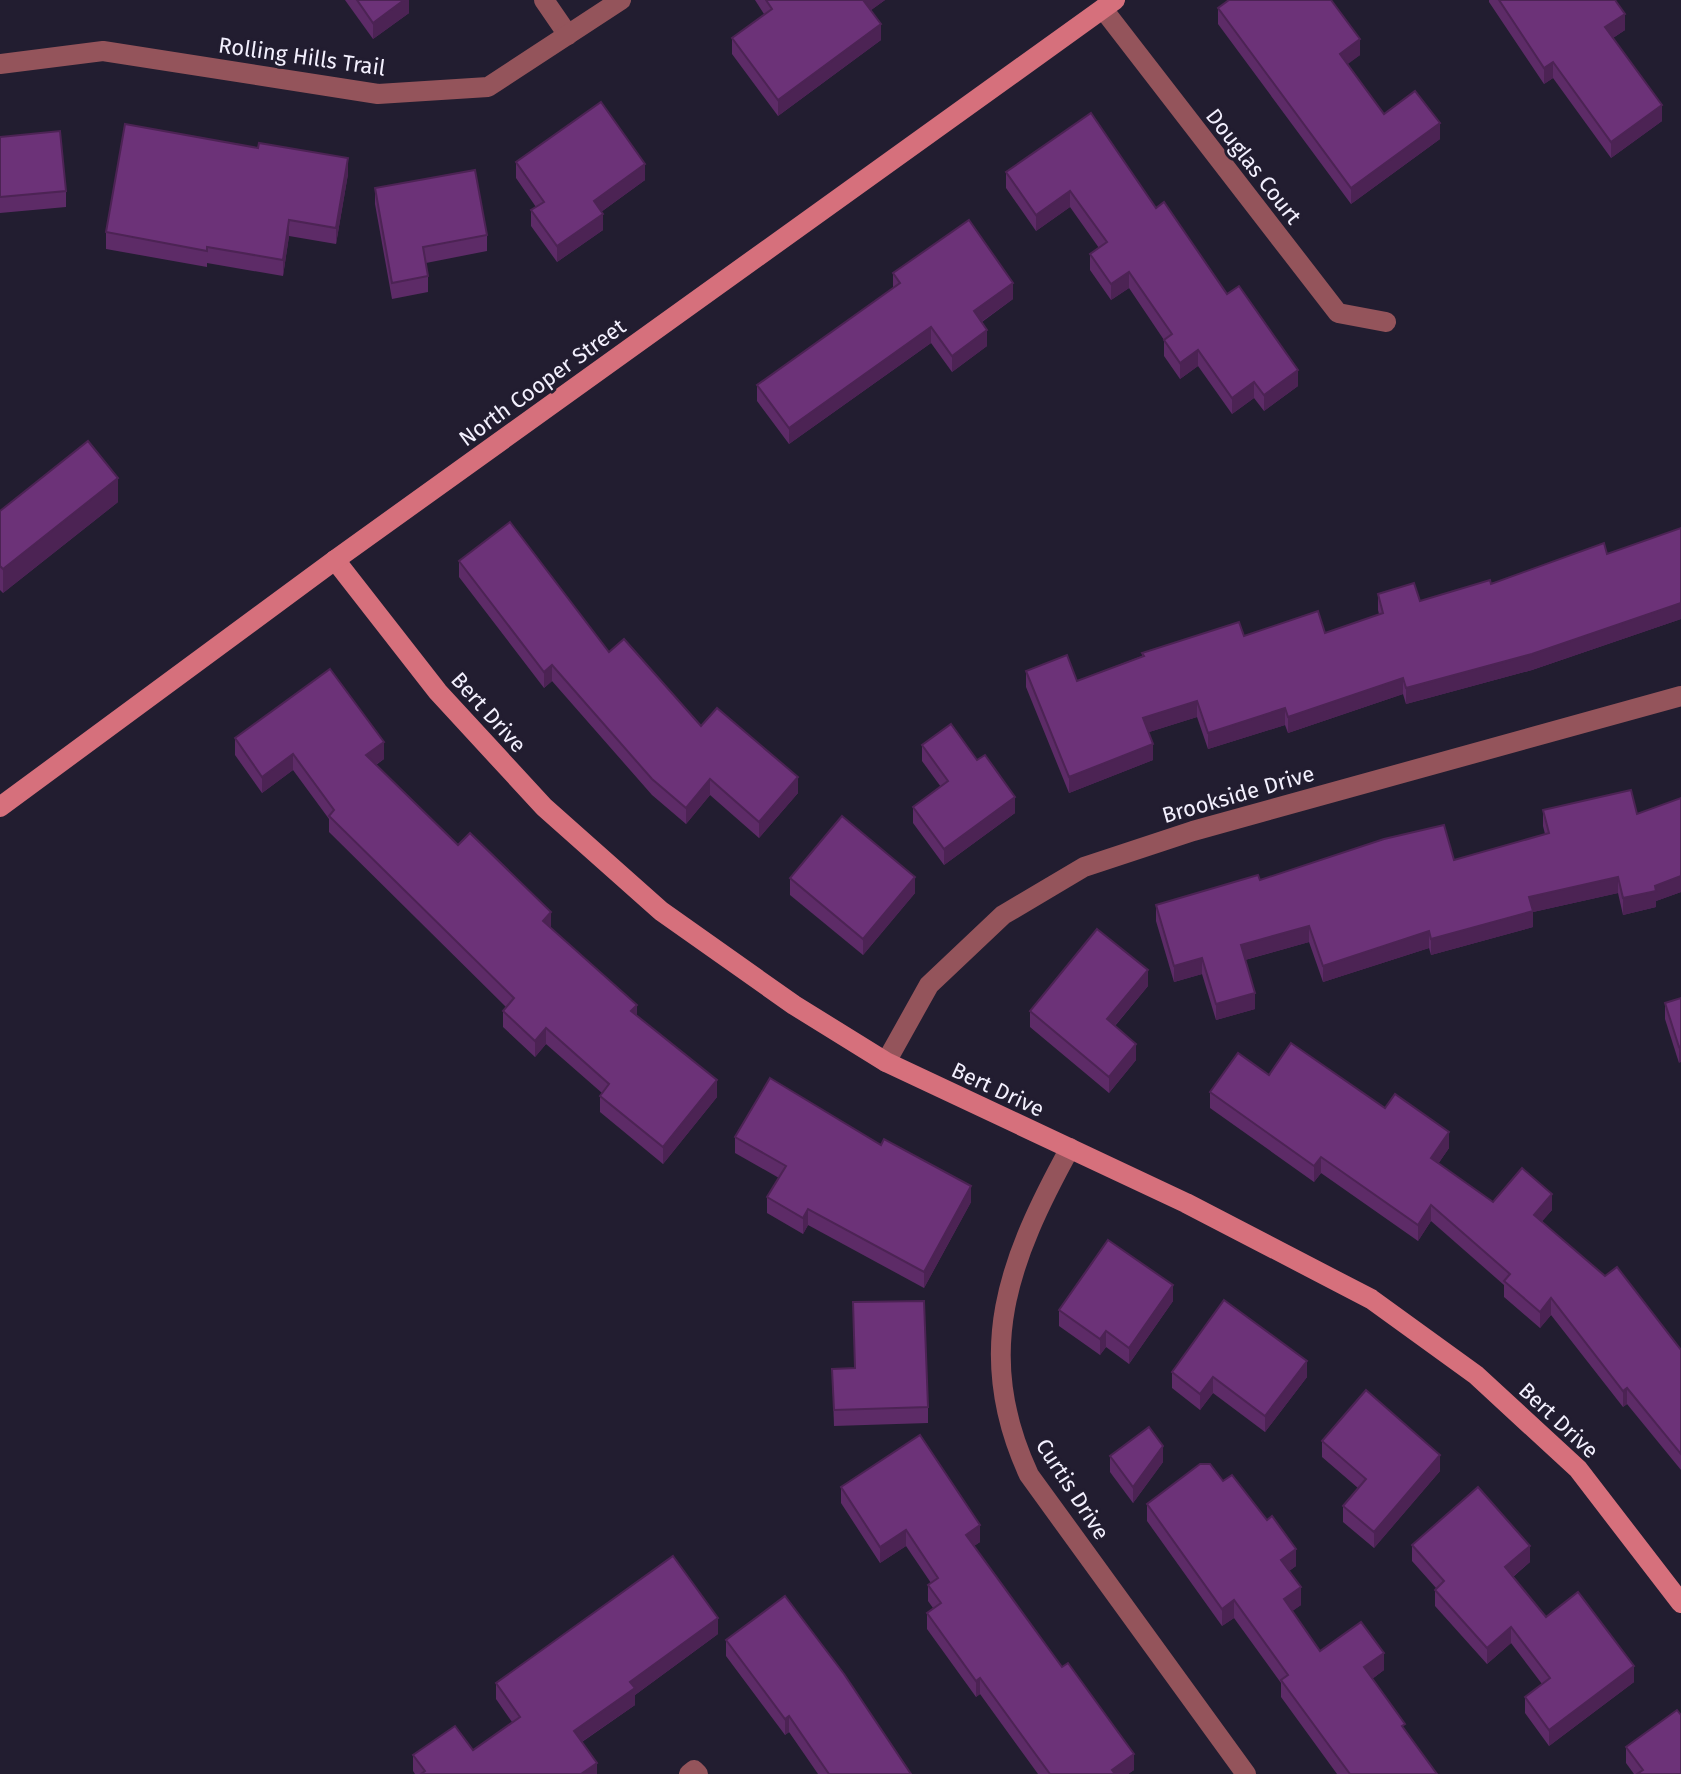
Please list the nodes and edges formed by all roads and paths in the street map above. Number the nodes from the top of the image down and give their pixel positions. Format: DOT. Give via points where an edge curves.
graph roads {
  1 [pos="544,0"];
  2 [pos="621,0"];
  3 [pos="1105,3"];
  4 [pos="568,35"];
  5 [pos="0,64"];
  6 [pos="1386,322"];
  7 [pos="335,560"];
  8 [pos="1681,696"];
  9 [pos="0,807"];
  10 [pos="886,1062"];
  11 [pos="1070,1148"];
  12 [pos="1681,1603"];
  13 [pos="1246,1774"];
  1 -- 4 [label="street"];
  2 -- 4 [label="street, Rolling Hills Trail"];
  3 -- 6 [label="street, Douglas Court" via="1338,313"];
  3 -- 7 [label="street, North Cooper Street"];
  4 -- 5 [label="street, Rolling Hills Trail" via="488,87 378,94 103,51"];
  7 -- 9 [label="street, North Cooper Street"];
  7 -- 10 [label="street, Bert Drive" via="438,692 544,807 661,911"];
  8 -- 10 [label="street, Brookside Drive" via="1193,831 1084,867 1003,915 929,985"];
  10 -- 11 [label="street, Bert Drive"];
  11 -- 12 [label="street, Bert Drive" via="1371,1299 1476,1375 1578,1469"];
  11 -- 13 [label="street, Curtis Drive" via="1016,1259 1002,1320 1010,1433 1029,1475"];
}
